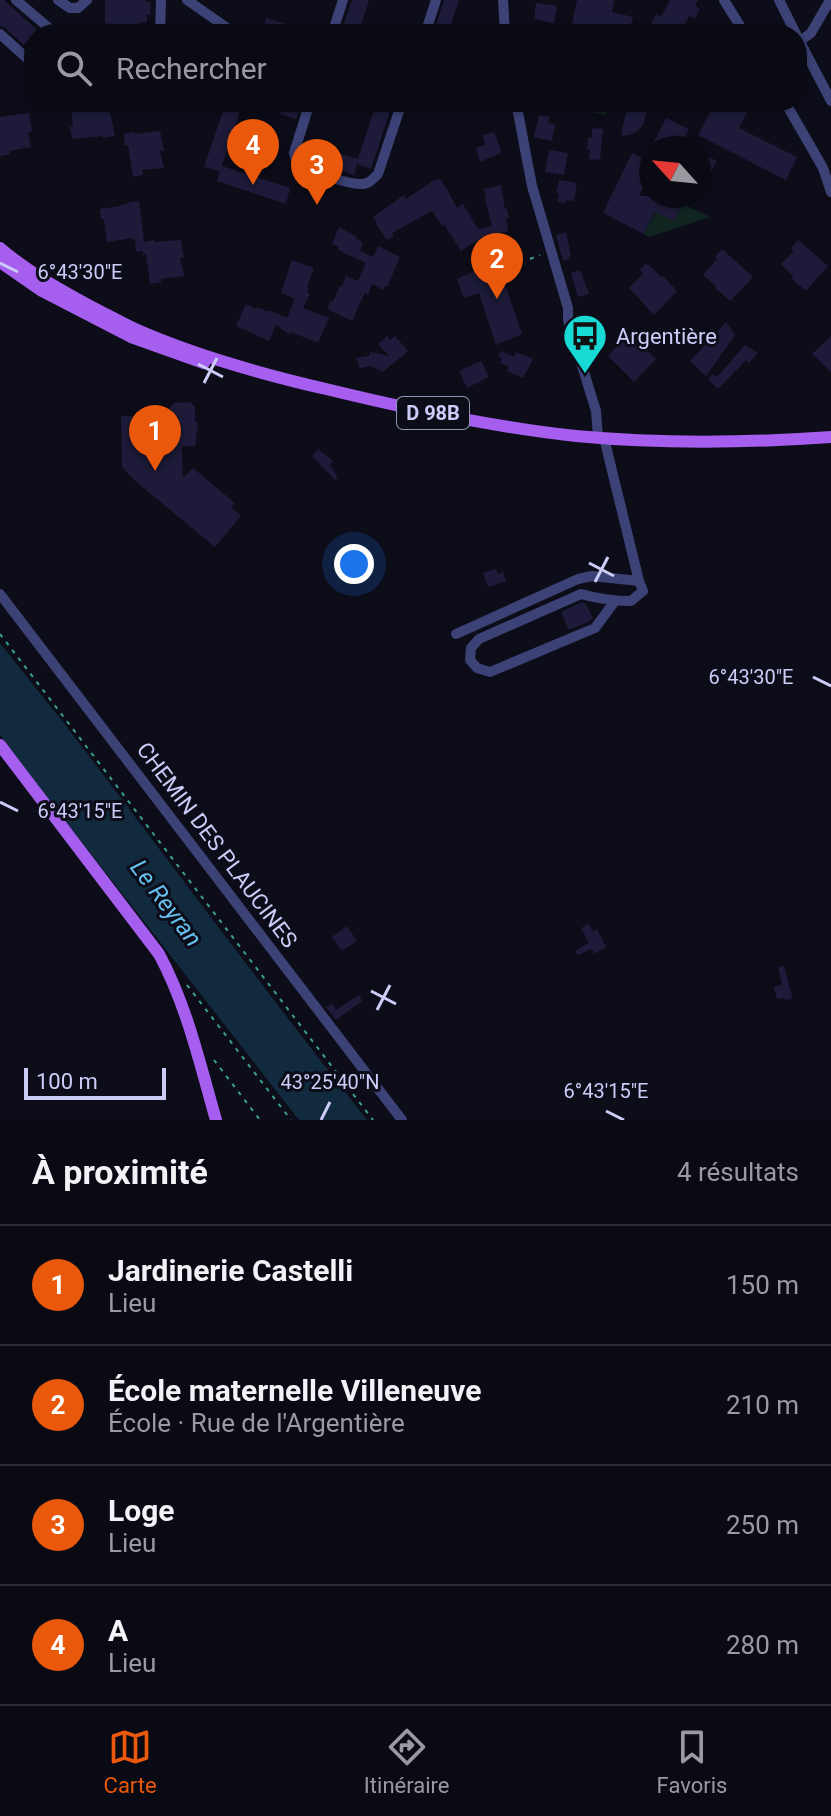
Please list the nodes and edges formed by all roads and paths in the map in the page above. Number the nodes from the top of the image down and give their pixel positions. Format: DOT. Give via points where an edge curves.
graph roads {
  1 [pos="16,0"];
  2 [pos="58,0"];
  3 [pos="87,0"];
  4 [pos="161,0"];
  5 [pos="187,0"];
  6 [pos="343,0"];
  7 [pos="436,0"];
  8 [pos="503,0"];
  9 [pos="724,0"];
  10 [pos="779,0"];
  11 [pos="829,2"];
  12 [pos="44,24"];
  13 [pos="160,24"];
  14 [pos="222,24"];
  15 [pos="335,24"];
  16 [pos="428,24"];
  17 [pos="504,24"];
  18 [pos="739,24"];
  19 [pos="791,24"];
  20 [pos="0,34"];
  21 [pos="807,34"];
  22 [pos="807,54"];
  23 [pos="24,56"];
  24 [pos="831,101"];
  25 [pos="307,112"];
  26 [pos="399,112"];
  27 [pos="518,112"];
  28 [pos="791,112"];
  29 [pos="532,186"];
  30 [pos="831,192"];
  31 [pos="0,248"];
  32 [pos="544,253"];
  33 [pos="530,259"];
  34 [pos="0,262"];
  35 [pos="568,320"];
  36 [pos="270,376"];
  37 [pos="601,437"];
  38 [pos="831,437"];
  39 [pos="639,581"];
  40 [pos="0,594"];
  41 [pos="615,601"];
  42 [pos="0,634"];
  43 [pos="456,634"];
  44 [pos="0,745"];
  45 [pos="187,986"];
  46 [pos="214,1060"];
  47 [pos="216,1120"];
  48 [pos="260,1120"];
  49 [pos="291,1120"];
  50 [pos="373,1120"];
  51 [pos="402,1120"];
  1 -- 12 [label="street"];
  2 -- 3 [label="street" via="70,8"];
  4 -- 13 [label="street"];
  5 -- 14 [label="street"];
  6 -- 15 [label="street"];
  7 -- 16 [label="street"];
  8 -- 17 [label="street"];
  9 -- 18 [label="street"];
  10 -- 19 [label="street"];
  11 -- 21 [label="street"];
  20 -- 23 [label="street"];
  22 -- 24 [label="street"];
  25 -- 26 [label="street" via="294,153 297,164 360,184 378,174"];
  27 -- 29 [label="street"];
  28 -- 30 [label="street"];
  29 -- 32 [label="street"];
  29 -- 35 [label="street"];
  31 -- 36 [label="main road, D 98B" via="47,283 135,329"];
  32 -- 33 [label="path"];
  32 -- 35 [label="street"];
  34 -- 36 [label="main road, D 98B" via="42,291 131,337 218,367"];
  35 -- 37 [label="street"];
  36 -- 37 [label="main road, D 98B" via="503,426"];
  37 -- 38 [label="main road, D 98B" via="735,442"];
  37 -- 39 [label="street"];
  39 -- 41 [label="street" via="643,591 631,601"];
  39 -- 43 [label="street" via="578,579"];
  40 -- 51 [label="street, CHEMIN DES PLAUCINES"];
  41 -- 41 [label="street" via="581,594 479,639 470,660 490,672 595,628"];
  42 -- 50 [label="path"];
  44 -- 47 [label="main road" via="170,973"];
  45 -- 49 [label="path"];
  46 -- 48 [label="path"];
}
